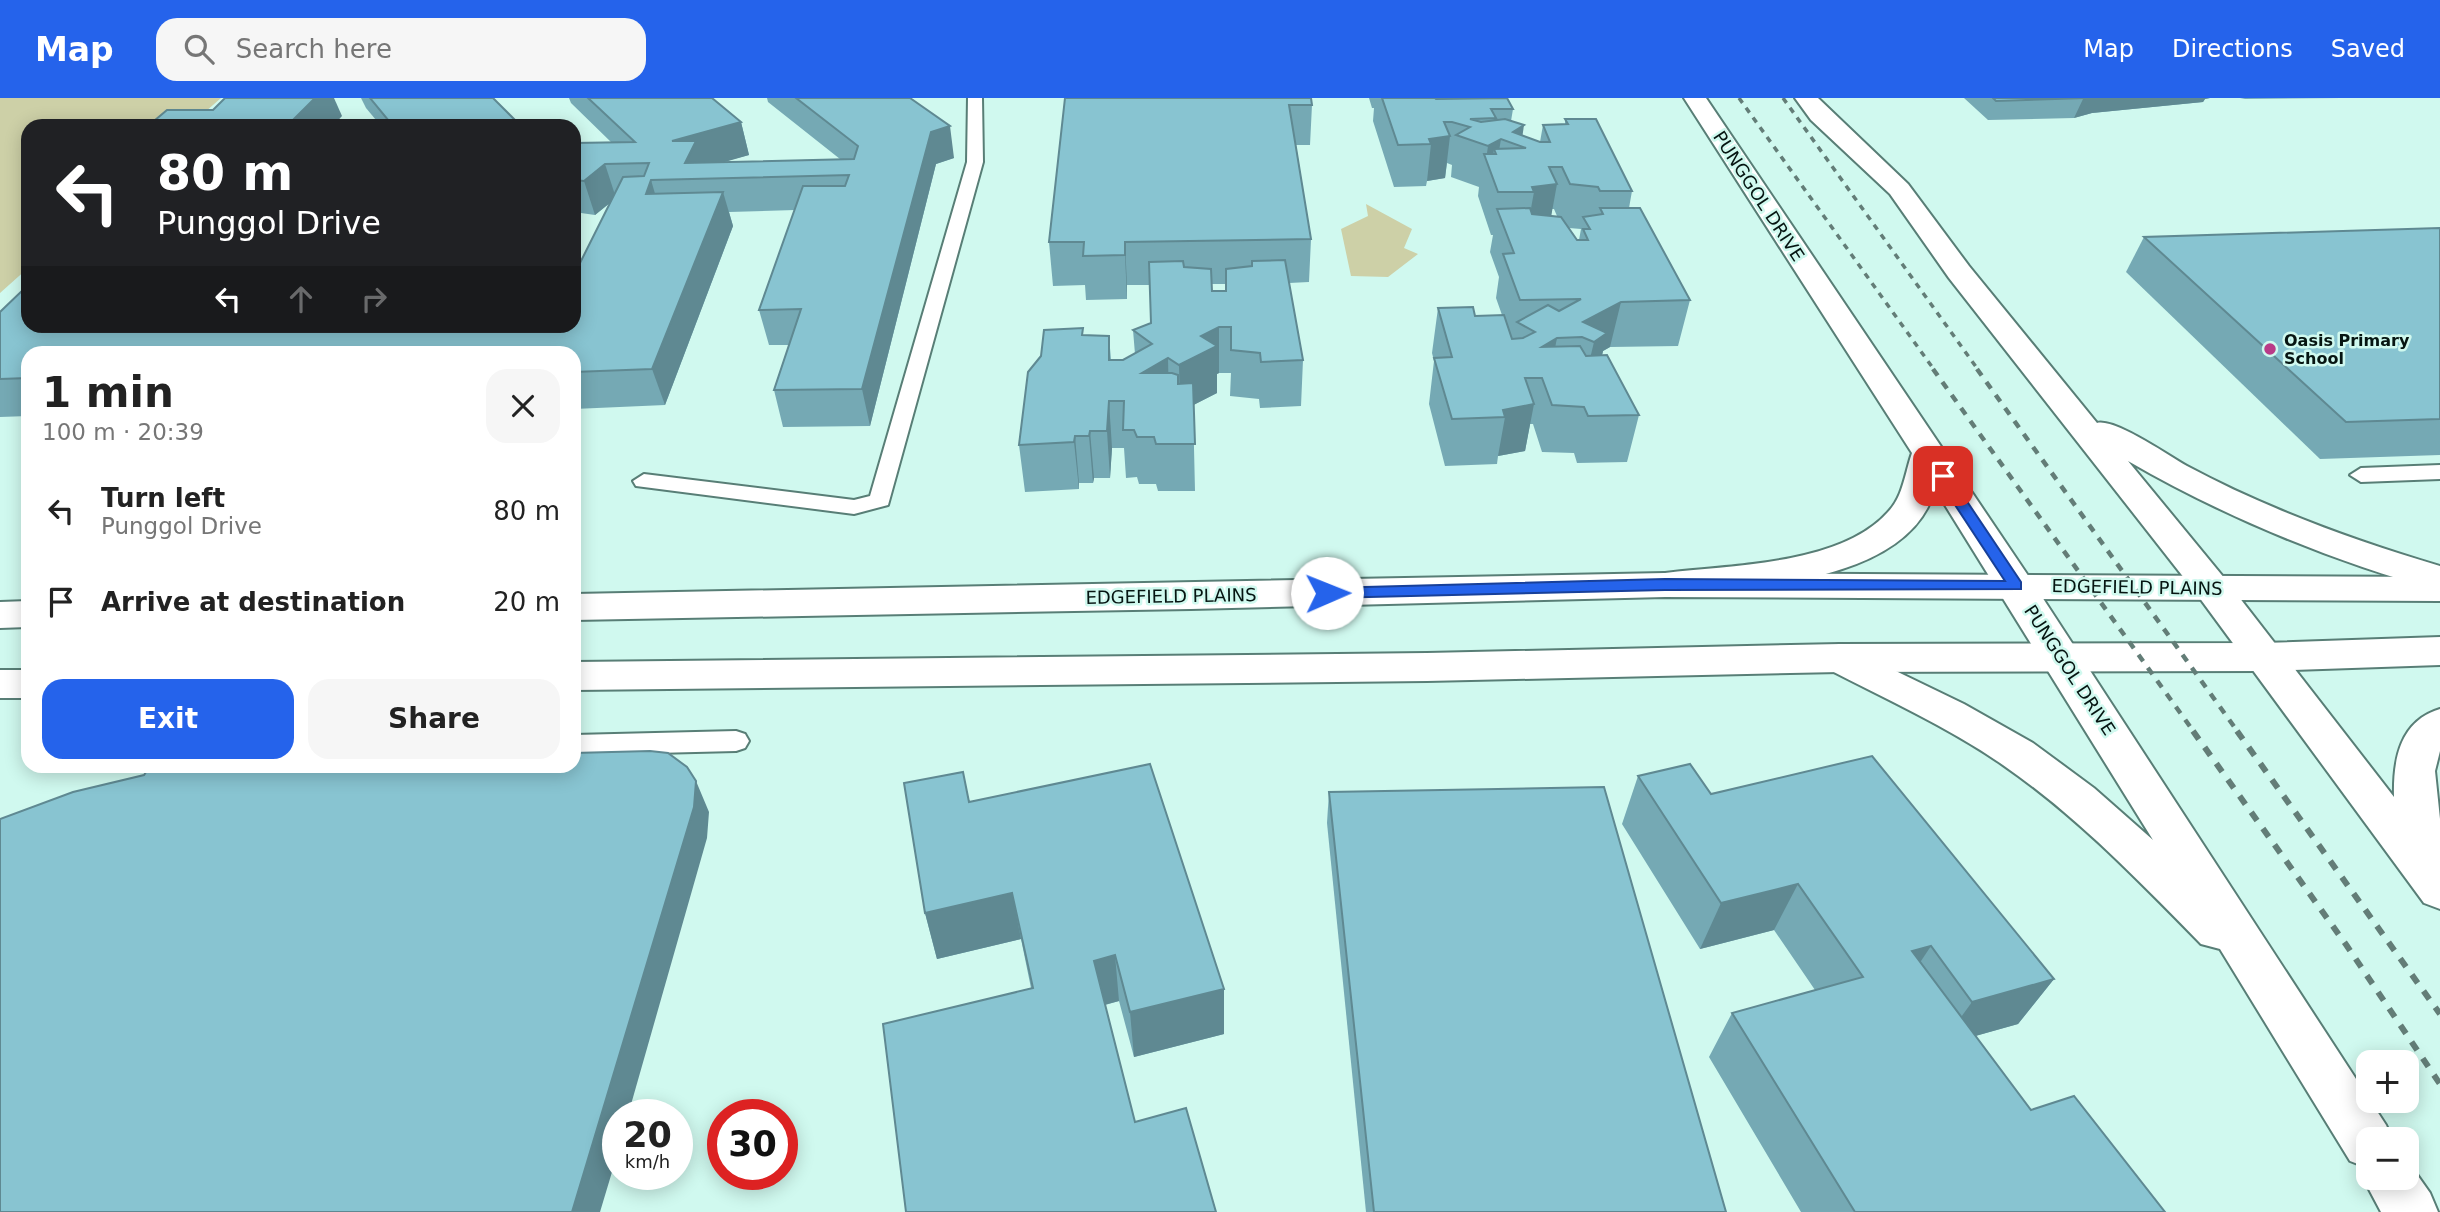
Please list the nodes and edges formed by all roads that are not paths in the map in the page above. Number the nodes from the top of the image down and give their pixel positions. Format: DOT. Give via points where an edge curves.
graph roads {
  1 [pos="975,98"];
  2 [pos="1695,98"];
  3 [pos="1806,98"];
  4 [pos="2077,415"];
  5 [pos="1928,454"];
  6 [pos="2440,472"];
  7 [pos="2361,475"];
  8 [pos="644,481"];
  9 [pos="2440,579"];
  10 [pos="1665,584"];
  11 [pos="2016,586"];
  12 [pos="2212,588"];
  13 [pos="2440,589"];
  14 [pos="581,607"];
  15 [pos="21,614"];
  16 [pos="0,615"];
  17 [pos="2440,650"];
  18 [pos="2061,657"];
  19 [pos="2263,657"];
  20 [pos="1840,658"];
  21 [pos="581,676"];
  22 [pos="0,684"];
  23 [pos="21,684"];
  24 [pos="2440,724"];
  25 [pos="736,740"];
  26 [pos="581,745"];
  27 [pos="2440,868"];
  28 [pos="2440,890"];
  29 [pos="2266,978"];
  30 [pos="2358,1127"];
  31 [pos="2397,1190"];
  32 [pos="2411,1212"];
  1 -- 8 [label="lane" via="975,162 880,500 854,508"];
  2 -- 5 [label="street, PUNGGOL DRIVE"];
  3 -- 4 [label="street" via="1899,189 1959,272"];
  4 -- 9 [label="street" via="2153,464 2248,511 2356,554"];
  4 -- 12 [label="street"];
  5 -- 10 [label="street" via="1916,496 1900,521 1856,552 1798,569"];
  5 -- 11 [label="street, PUNGGOL DRIVE"];
  6 -- 7 [label="lane"];
  10 -- 11 [label="street, EDGEFIELD PLAINS"];
  10 -- 14 [label="street, EDGEFIELD PLAINS"];
  11 -- 12 [label="street, EDGEFIELD PLAINS"];
  11 -- 18 [label="street, PUNGGOL DRIVE"];
  12 -- 13 [label="street, EDGEFIELD PLAINS"];
  12 -- 19 [label="street"];
  15 -- 16 [label="street"];
  17 -- 19 [label="street"];
  18 -- 19 [label="street"];
  18 -- 20 [label="street"];
  18 -- 29 [label="street, PUNGGOL DRIVE"];
  19 -- 28 [label="street"];
  20 -- 21 [label="street"];
  20 -- 29 [label="street" via="1988,736 2080,801 2119,832"];
  22 -- 23 [label="street"];
  24 -- 27 [label="street" via="2423,738 2414,771 2416,813"];
  25 -- 26 [label="lane"];
  29 -- 30 [label="street, PUNGGOL DRIVE"];
  31 -- 32 [label="street"];
}
